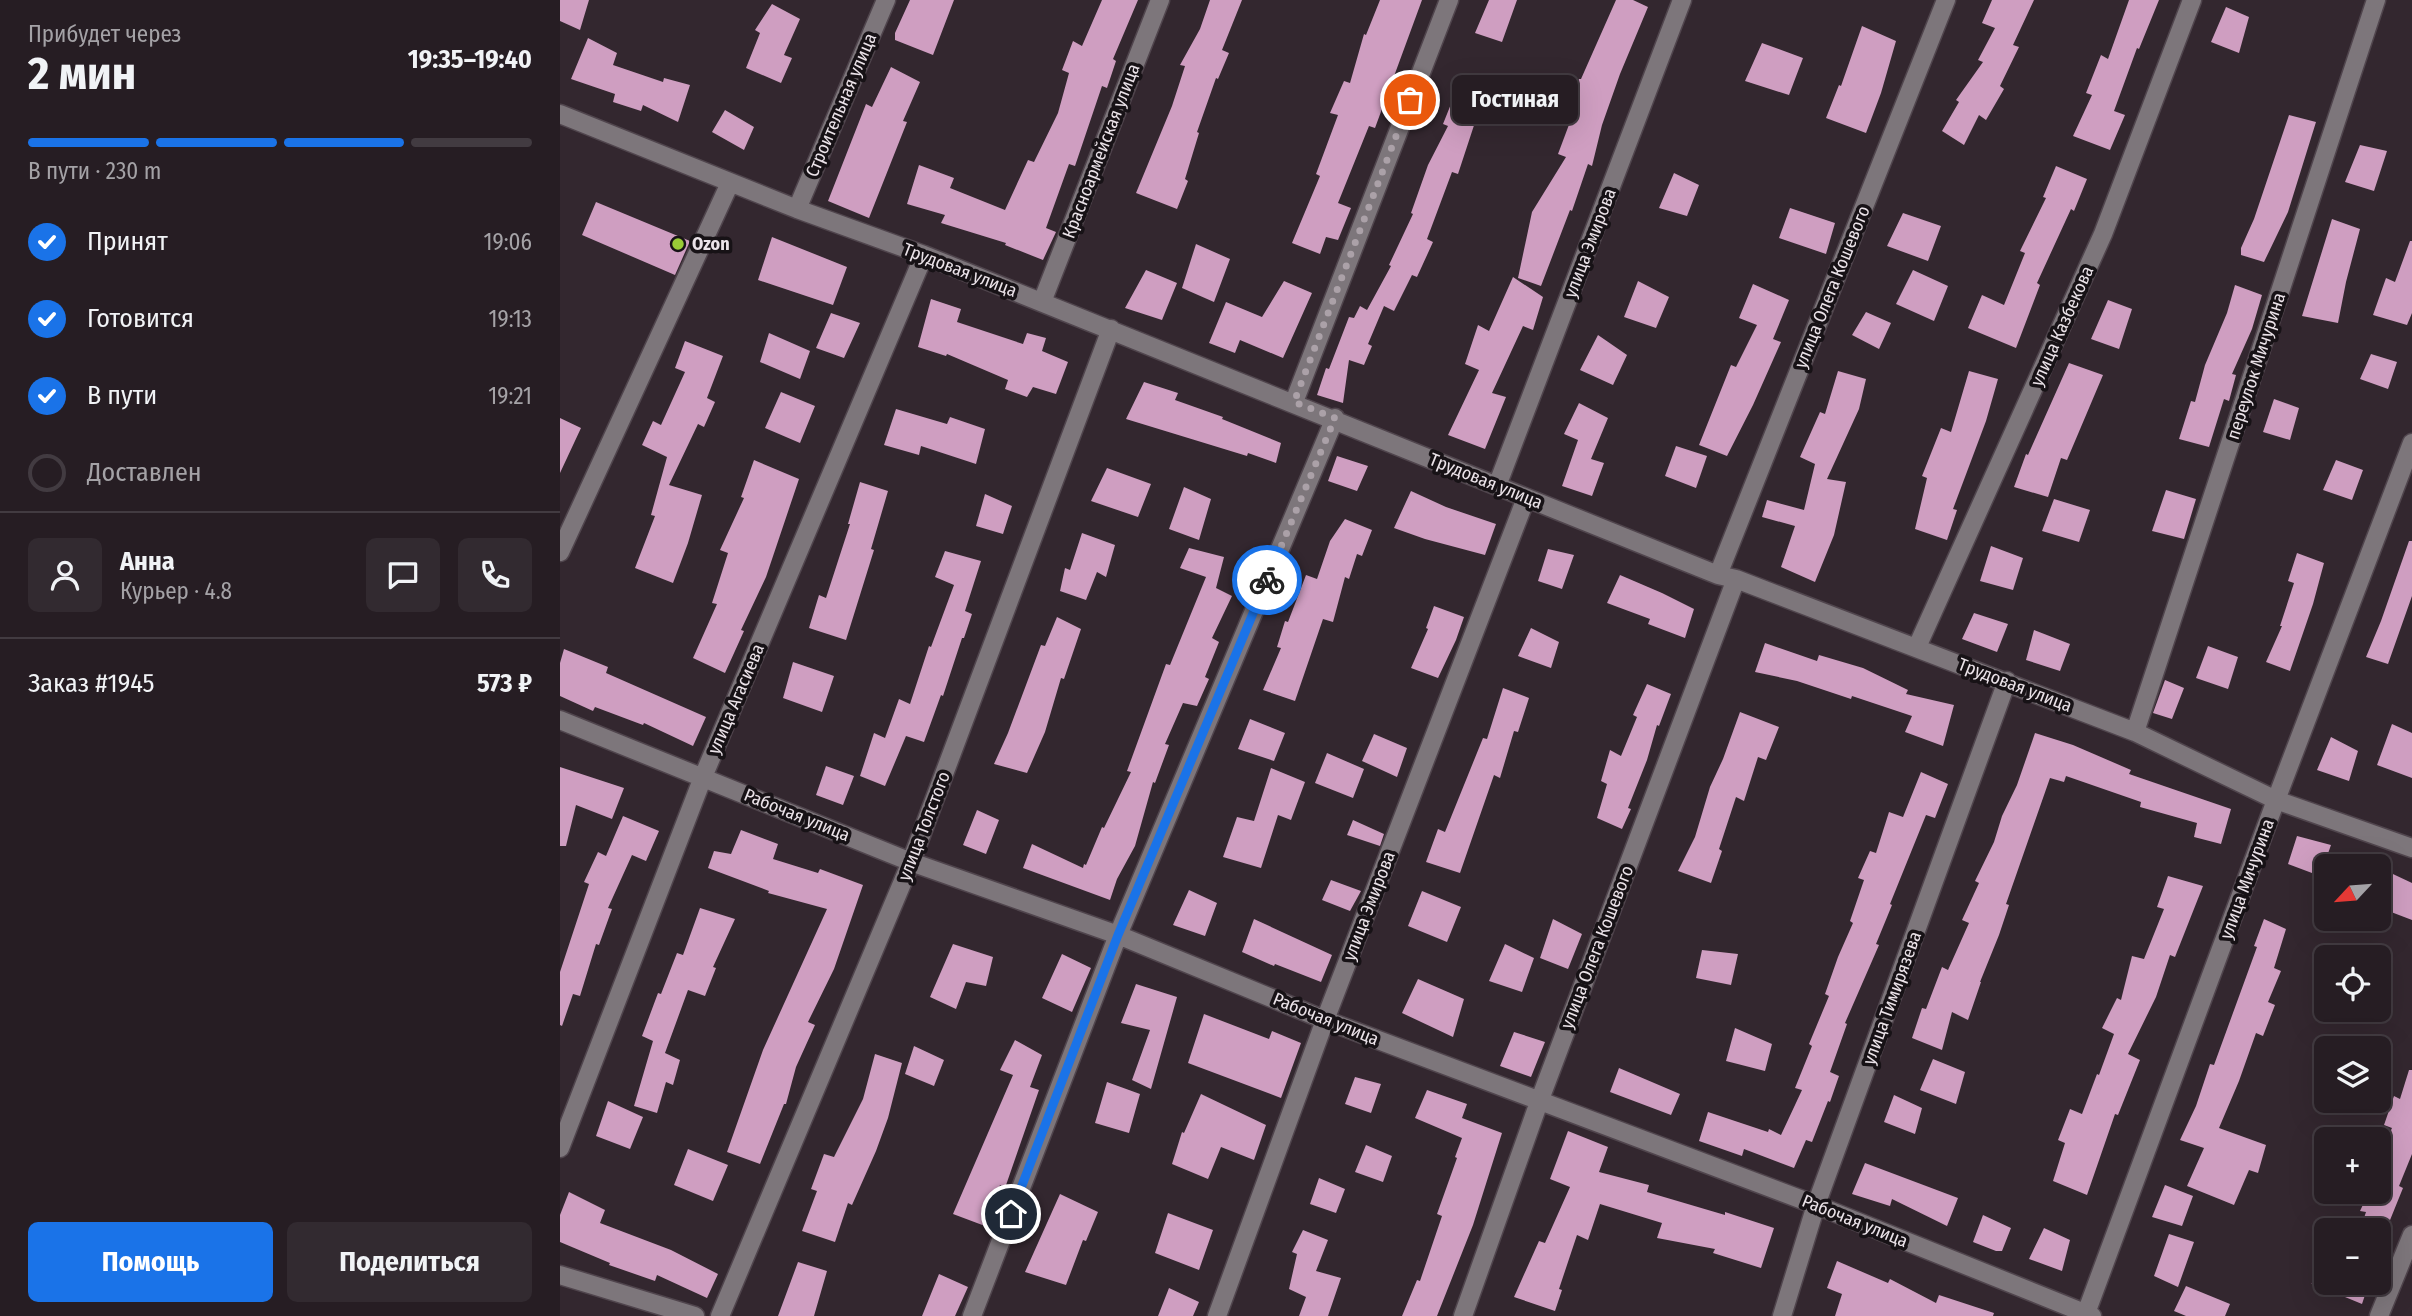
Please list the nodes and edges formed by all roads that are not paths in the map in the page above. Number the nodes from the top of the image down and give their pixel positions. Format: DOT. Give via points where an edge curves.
graph roads {
  1 [pos="886,0"];
  2 [pos="1160,0"];
  3 [pos="1449,0"];
  4 [pos="1682,0"];
  5 [pos="1946,0"];
  6 [pos="2192,0"];
  7 [pos="2376,0"];
  8 [pos="560,114"];
  9 [pos="730,183"];
  10 [pos="797,209"];
  11 [pos="924,255"];
  12 [pos="1042,302"];
  13 [pos="1111,330"];
  14 [pos="1294,402"];
  15 [pos="1335,418"];
  16 [pos="2412,443"];
  17 [pos="1497,485"];
  18 [pos="1526,498"];
  19 [pos="560,552"];
  20 [pos="1718,575"];
  21 [pos="1736,579"];
  22 [pos="1917,647"];
  23 [pos="2007,681"];
  24 [pos="560,720"];
  25 [pos="2135,732"];
  26 [pos="703,777"];
  27 [pos="2276,800"];
  28 [pos="2412,848"];
  29 [pos="911,862"];
  30 [pos="1118,935"];
  31 [pos="1325,1020"];
  32 [pos="1539,1102"];
  33 [pos="560,1148"];
  34 [pos="1816,1205"];
  35 [pos="2412,1235"];
  36 [pos="560,1275"];
  37 [pos="2087,1315"];
  38 [pos="695,1316"];
  39 [pos="720,1316"];
  40 [pos="972,1316"];
  41 [pos="1217,1316"];
  42 [pos="1463,1316"];
  43 [pos="1782,1316"];
  44 [pos="2379,1316"];
  1 -- 10 [label="street, Строительная улица"];
  2 -- 12 [label="street, Красноармейская улица"];
  3 -- 14 [label="street"];
  4 -- 17 [label="street, улица Эмирова"];
  5 -- 20 [label="street, улица Олега Кошевого"];
  6 -- 22 [label="street, улица Казбекова" via="2103,234"];
  7 -- 25 [label="street, переулок Мичурина"];
  8 -- 9 [label="street, Трудовая улица"];
  9 -- 10 [label="street, Трудовая улица"];
  9 -- 19 [label="street"];
  10 -- 11 [label="street, Трудовая улица"];
  11 -- 12 [label="street, Трудовая улица"];
  11 -- 26 [label="street, улица Агасиева"];
  12 -- 13 [label="street, Трудовая улица"];
  13 -- 14 [label="street, Трудовая улица"];
  13 -- 29 [label="street, улица Толстого"];
  14 -- 15 [label="street, Трудовая улица"];
  15 -- 17 [label="street, Трудовая улица"];
  15 -- 30 [label="street"];
  16 -- 27 [label="street, улица Мичурина"];
  17 -- 18 [label="street, Трудовая улица"];
  18 -- 20 [label="street, Трудовая улица"];
  18 -- 31 [label="street, улица Эмирова"];
  20 -- 21 [label="street, Трудовая улица"];
  21 -- 22 [label="street, Трудовая улица"];
  21 -- 32 [label="street, улица Олега Кошевого"];
  22 -- 23 [label="street, Трудовая улица"];
  23 -- 25 [label="street, Трудовая улица"];
  23 -- 34 [label="street, улица Тимирязева"];
  24 -- 26 [label="street, Рабочая улица"];
  25 -- 27 [label="street, Трудовая улица"];
  26 -- 29 [label="street, Рабочая улица"];
  26 -- 33 [label="street, улица Агасиева"];
  27 -- 28 [label="street, Трудовая улица"];
  27 -- 37 [label="street, улица Мичурина"];
  29 -- 30 [label="street, Рабочая улица"];
  29 -- 39 [label="street, улица Толстого"];
  30 -- 31 [label="street, Рабочая улица"];
  30 -- 40 [label="street"];
  31 -- 32 [label="street, Рабочая улица"];
  31 -- 41 [label="street, улица Эмирова"];
  32 -- 34 [label="street, Рабочая улица"];
  32 -- 42 [label="street, улица Олега Кошевого"];
  34 -- 37 [label="street, Рабочая улица"];
  34 -- 43 [label="street, улица Тимирязева"];
  35 -- 44 [label="street"];
  36 -- 38 [label="street"];
}
